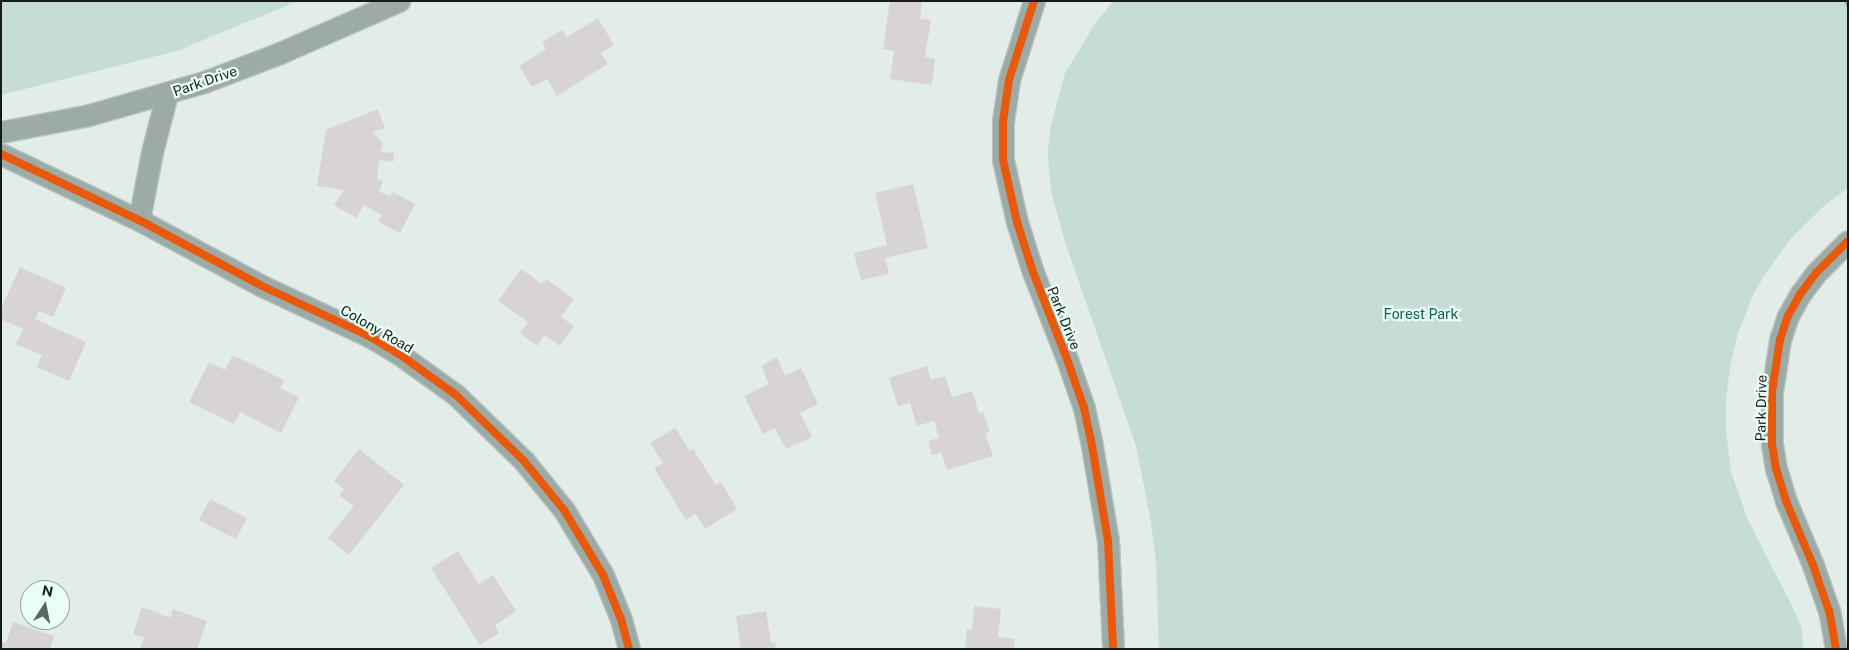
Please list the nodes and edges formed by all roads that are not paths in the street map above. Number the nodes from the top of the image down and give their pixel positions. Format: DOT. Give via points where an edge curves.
graph roads {
  1 [pos="399,1"];
  2 [pos="1034,1"];
  3 [pos="167,94"];
  4 [pos="1,132"];
  5 [pos="1,154"];
  6 [pos="139,220"];
  7 [pos="1848,242"];
  8 [pos="629,649"];
  9 [pos="1112,649"];
  10 [pos="1836,649"];
  1 -- 3 [label="street, Park Drive" via="280,53"];
  2 -- 9 [label="street, Park Drive" via="1009,80 1003,121 1003,160 1025,247 1072,371 1091,440 1108,541"];
  3 -- 4 [label="street, Park Drive" via="89,115"];
  3 -- 6 [label="street"];
  5 -- 6 [label="street, Colony Road"];
  6 -- 8 [label="street, Colony Road" via="260,285 369,336 456,395 524,462 564,510 603,575"];
  7 -- 10 [label="street, Park Drive" via="1816,273 1788,316 1780,340 1772,392 1772,444 1776,468 1828,611"];
}
